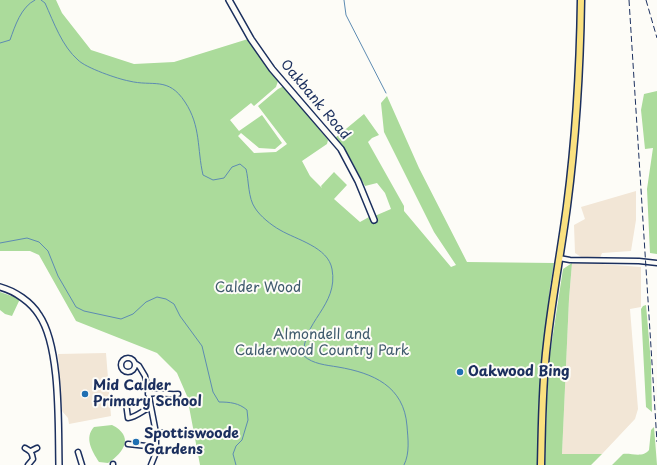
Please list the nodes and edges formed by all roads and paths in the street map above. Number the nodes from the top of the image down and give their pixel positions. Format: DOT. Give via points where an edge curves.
graph roads {
  1 [pos="229,0"];
  2 [pos="581,0"];
  3 [pos="374,220"];
  4 [pos="559,258"];
  5 [pos="657,263"];
  6 [pos="0,287"];
  7 [pos="136,364"];
  8 [pos="175,393"];
  9 [pos="148,394"];
  10 [pos="126,403"];
  11 [pos="151,407"];
  12 [pos="186,432"];
  13 [pos="156,433"];
  14 [pos="128,444"];
  15 [pos="156,447"];
  16 [pos="25,448"];
  17 [pos="38,448"];
  18 [pos="31,451"];
  19 [pos="78,452"];
  20 [pos="153,464"];
  21 [pos="28,465"];
  22 [pos="59,465"];
  23 [pos="82,465"];
  24 [pos="541,465"];
  1 -- 3 [label="street, Oakbank Road" via="272,69 340,150 358,181"];
  2 -- 4 [label="main road" via="576,126"];
  4 -- 5 [label="street"];
  4 -- 24 [label="main road" via="543,382"];
  6 -- 22 [label="street" via="27,301 40,316 46,330 55,371"];
  7 -- 9 [label="street" via="145,376"];
  8 -- 9 [label="street"];
  9 -- 11 [label="street"];
  10 -- 11 [label="street" via="128,418"];
  11 -- 13 [label="street"];
  12 -- 13 [label="street"];
  13 -- 15 [label="street"];
  14 -- 15 [label="street"];
  15 -- 20 [label="street"];
  16 -- 18 [label="street"];
  17 -- 18 [label="street"];
  18 -- 21 [label="street" via="33,459"];
  19 -- 23 [label="street"];
}
